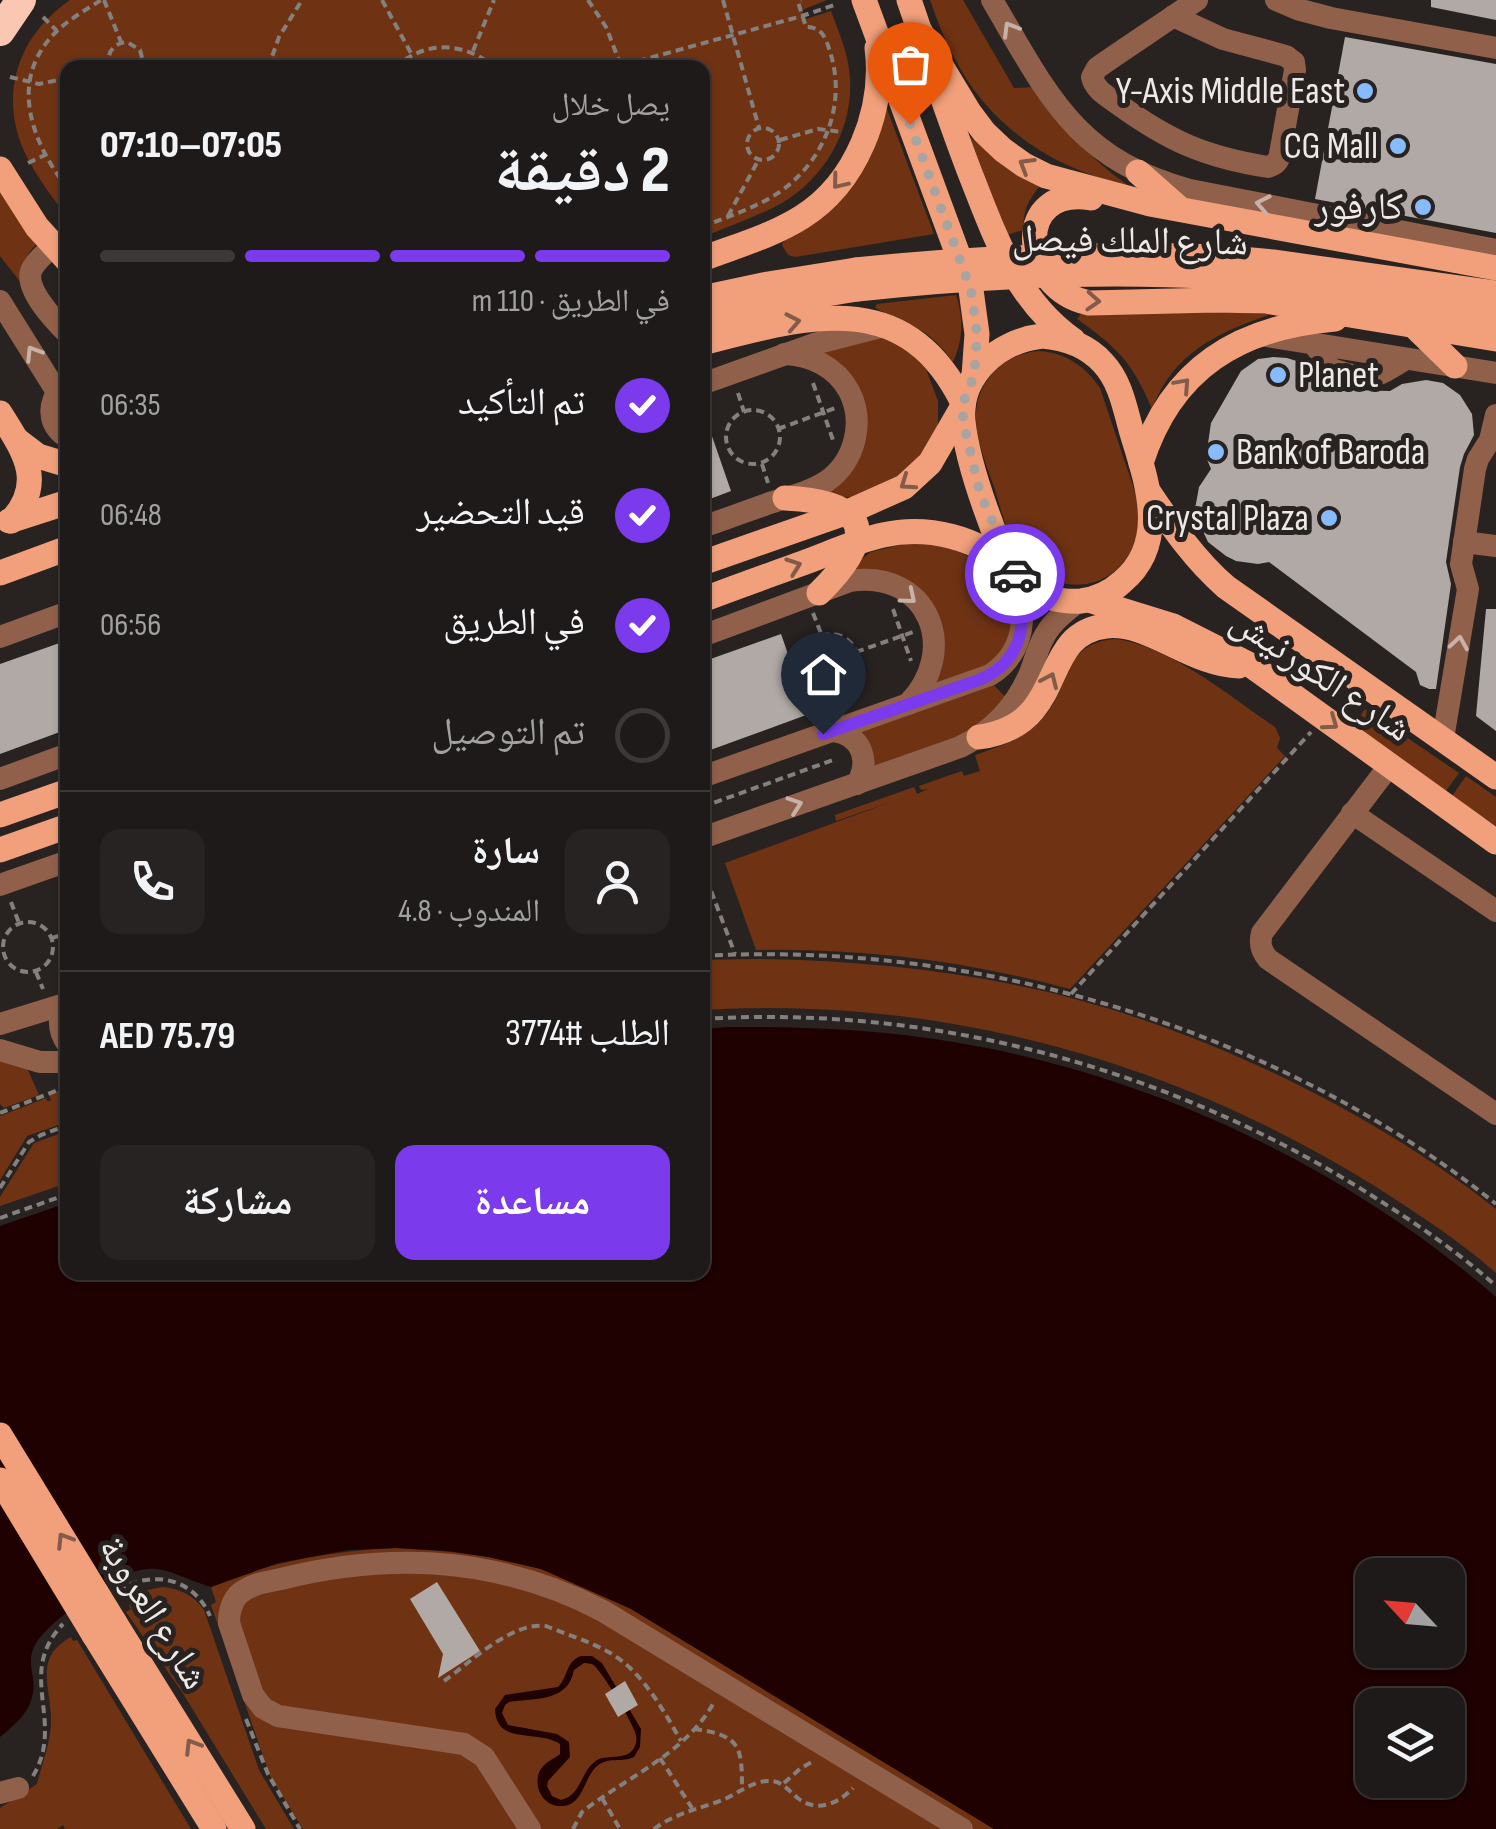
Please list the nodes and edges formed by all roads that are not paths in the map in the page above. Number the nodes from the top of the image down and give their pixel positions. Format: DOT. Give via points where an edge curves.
graph roads {
  1 [pos="908,0"];
  2 [pos="992,0"];
  3 [pos="1197,0"];
  4 [pos="1276,0"];
  5 [pos="32,8"];
  6 [pos="869,12"];
  7 [pos="1173,16"];
  8 [pos="0,31"];
  9 [pos="920,31"];
  10 [pos="1496,48"];
  11 [pos="0,169"];
  12 [pos="1138,172"];
  13 [pos="1150,204"];
  14 [pos="1180,210"];
  15 [pos="1496,250"];
  16 [pos="60,254"];
  17 [pos="710,256"];
  18 [pos="1218,267"];
  19 [pos="1496,268"];
  20 [pos="856,279"];
  21 [pos="1496,294"];
  22 [pos="710,296"];
  23 [pos="0,301"];
  24 [pos="710,316"];
  25 [pos="1496,316"];
  26 [pos="1362,317"];
  27 [pos="60,323"];
  28 [pos="884,326"];
  29 [pos="1414,326"];
  30 [pos="1257,334"];
  31 [pos="1496,338"];
  32 [pos="710,341"];
  33 [pos="1082,346"];
  34 [pos="784,354"];
  35 [pos="1456,366"];
  36 [pos="1496,373"];
  37 [pos="974,376"];
  38 [pos="710,381"];
  39 [pos="60,395"];
  40 [pos="60,399"];
  41 [pos="963,404"];
  42 [pos="0,414"];
  43 [pos="1496,415"];
  44 [pos="60,433"];
  45 [pos="17,440"];
  46 [pos="60,463"];
  47 [pos="1141,463"];
  48 [pos="776,490"];
  49 [pos="1148,490"];
  50 [pos="60,505"];
  51 [pos="848,512"];
  52 [pos="5,523"];
  53 [pos="710,524"];
  54 [pos="1464,542"];
  55 [pos="856,544"];
  56 [pos="1496,546"];
  57 [pos="60,551"];
  58 [pos="710,561"];
  59 [pos="0,573"];
  60 [pos="1016,576"];
  61 [pos="818,593"];
  62 [pos="710,597"];
  63 [pos="1084,600"];
  64 [pos="60,615"];
  65 [pos="710,633"];
  66 [pos="0,636"];
  67 [pos="1252,666"];
  68 [pos="908,704"];
  69 [pos="828,732"];
  70 [pos="978,737"];
  71 [pos="1443,739"];
  72 [pos="60,757"];
  73 [pos="1389,766"];
  74 [pos="710,775"];
  75 [pos="1496,778"];
  76 [pos="0,779"];
  77 [pos="857,784"];
  78 [pos="60,794"];
  79 [pos="1352,813"];
  80 [pos="0,815"];
  81 [pos="60,829"];
  82 [pos="710,835"];
  83 [pos="1496,842"];
  84 [pos="0,850"];
  85 [pos="60,865"];
  86 [pos="0,885"];
  87 [pos="1496,911"];
  88 [pos="60,1005"];
  89 [pos="0,1024"];
  90 [pos="0,1050"];
  91 [pos="60,1062"];
  92 [pos="1496,1114"];
  93 [pos="0,1435"];
  94 [pos="0,1480"];
  95 [pos="105,1629"];
  96 [pos="214,1829"];
  97 [pos="244,1829"];
  98 [pos="530,1829"];
  99 [pos="962,1829"];
  1 -- 9 [label="main road"];
  12 -- 2 [label="street, one-way" via="1098,148 1055,104"];
  3 -- 7 [label="street"];
  4 -- 10 [label="street" via="1331,18"];
  5 -- 8 [label="highway"];
  6 -- 17 [label="main road, one-way" via="878,61 872,115 850,168 804,216"];
  6 -- 37 [label="main road" via="971,290"];
  7 -- 7 [label="street" via="1097,68 1095,86 1187,147 1272,166 1279,159 1294,62"];
  13 -- 9 [label="main road, one-way" via="1046,176 1003,150 969,112"];
  9 -- 33 [label="main road" via="1011,271 1049,320"];
  11 -- 16 [label="main road"];
  12 -- 14 [label="main road"];
  15 -- 12 [label="street, one-way" via="1190,190"];
  13 -- 14 [label="main road"];
  13 -- 26 [label="main road, one-way" via="1122,206 1078,196 1053,202 1034,236 1045,275 1064,294 1089,302 1241,300"];
  14 -- 19 [label="main road"];
  16 -- 27 [label="street" via="33,267 30,278"];
  18 -- 20 [label="main road, شارع الملك فيصل, bridge" via="1056,255 928,262"];
  18 -- 21 [label="main road, شارع الملك فيصل" via="1397,278"];
  18 -- 25 [label="main road, شارع الملك فيصل"];
  20 -- 22 [label="main road, شارع الملك فيصل" via="768,284"];
  20 -- 24 [label="main road, شارع الملك فيصل"];
  39 -- 23 [label="street, one-way"];
  26 -- 29 [label="main road"];
  26 -- 30 [label="main road"];
  32 -- 28 [label="main road, one-way" via="819,318"];
  28 -- 34 [label="street"];
  28 -- 41 [label="main road" via="930,354"];
  29 -- 31 [label="main road"];
  29 -- 35 [label="main road"];
  30 -- 35 [label="street"];
  47 -- 30 [label="main road, one-way" via="1174,394 1211,358"];
  33 -- 37 [label="main road" via="1028,338 1003,348"];
  33 -- 47 [label="main road" via="1117,384"];
  34 -- 38 [label="street"];
  34 -- 48 [label="street" via="804,356 838,376 853,401 856,438 824,484"];
  35 -- 36 [label="street"];
  37 -- 41 [label="main road"];
  40 -- 44 [label="street" via="51,406"];
  41 -- 51 [label="main road, one-way" via="922,472 894,493"];
  41 -- 60 [label="main road" via="980,493"];
  42 -- 45 [label="main road"];
  43 -- 54 [label="street" via="1476,464"];
  45 -- 46 [label="main road"];
  45 -- 52 [label="main road" via="30,482 22,507"];
  47 -- 49 [label="main road"];
  48 -- 51 [label="main road"];
  48 -- 53 [label="street"];
  49 -- 63 [label="main road" via="1152,518 1141,559 1117,586"];
  49 -- 71 [label="main road, شارع الكورنيش" via="1188,549 1226,587"];
  50 -- 52 [label="main road"];
  51 -- 55 [label="main road"];
  51 -- 58 [label="main road"];
  54 -- 56 [label="street"];
  71 -- 54 [label="street, one-way" via="1468,589 1461,568"];
  55 -- 60 [label="main road" via="902,532 934,533 992,554"];
  55 -- 61 [label="main road"];
  62 -- 55 [label="main road, one-way"];
  57 -- 59 [label="main road"];
  60 -- 63 [label="main road" via="1046,596"];
  60 -- 68 [label="street" via="1023,628 1016,651 990,675"];
  61 -- 65 [label="street"];
  61 -- 68 [label="street, one-way" via="860,580 890,584 915,600 935,644 926,681"];
  63 -- 67 [label="main road, شارع الكورنيش" via="1173,626"];
  63 -- 70 [label="street" via="1046,634 1009,710"];
  64 -- 66 [label="street"];
  70 -- 67 [label="main road, one-way" via="1024,719 1068,646 1096,628 1128,628 1206,662"];
  67 -- 73 [label="main road, شارع الكورنيش, one-way"];
  68 -- 69 [label="street"];
  69 -- 74 [label="street"];
  69 -- 77 [label="street" via="855,740 863,754"];
  70 -- 77 [label="street"];
  71 -- 75 [label="main road, شارع الكورنيش"];
  72 -- 76 [label="street"];
  73 -- 79 [label="street"];
  73 -- 83 [label="main road, شارع الكورنيش"];
  82 -- 77 [label="street, one-way"];
  78 -- 80 [label="main road"];
  79 -- 87 [label="street"];
  79 -- 92 [label="street" via="1262,933 1262,952"];
  81 -- 84 [label="main road"];
  85 -- 86 [label="street"];
  88 -- 89 [label="street"];
  90 -- 91 [label="street"];
  95 -- 93 [label="main road, شارع العروبة, one-way, bridge"];
  94 -- 95 [label="main road, شارع العروبة, bridge"];
  95 -- 96 [label="main road, شارع العروبة"];
  97 -- 95 [label="main road, شارع العروبة, one-way"];
  98 -- 99 [label="street" via="484,1757 464,1744 278,1716 263,1708 228,1623 238,1595 312,1572 376,1564 493,1571 550,1587 604,1611"];
}
